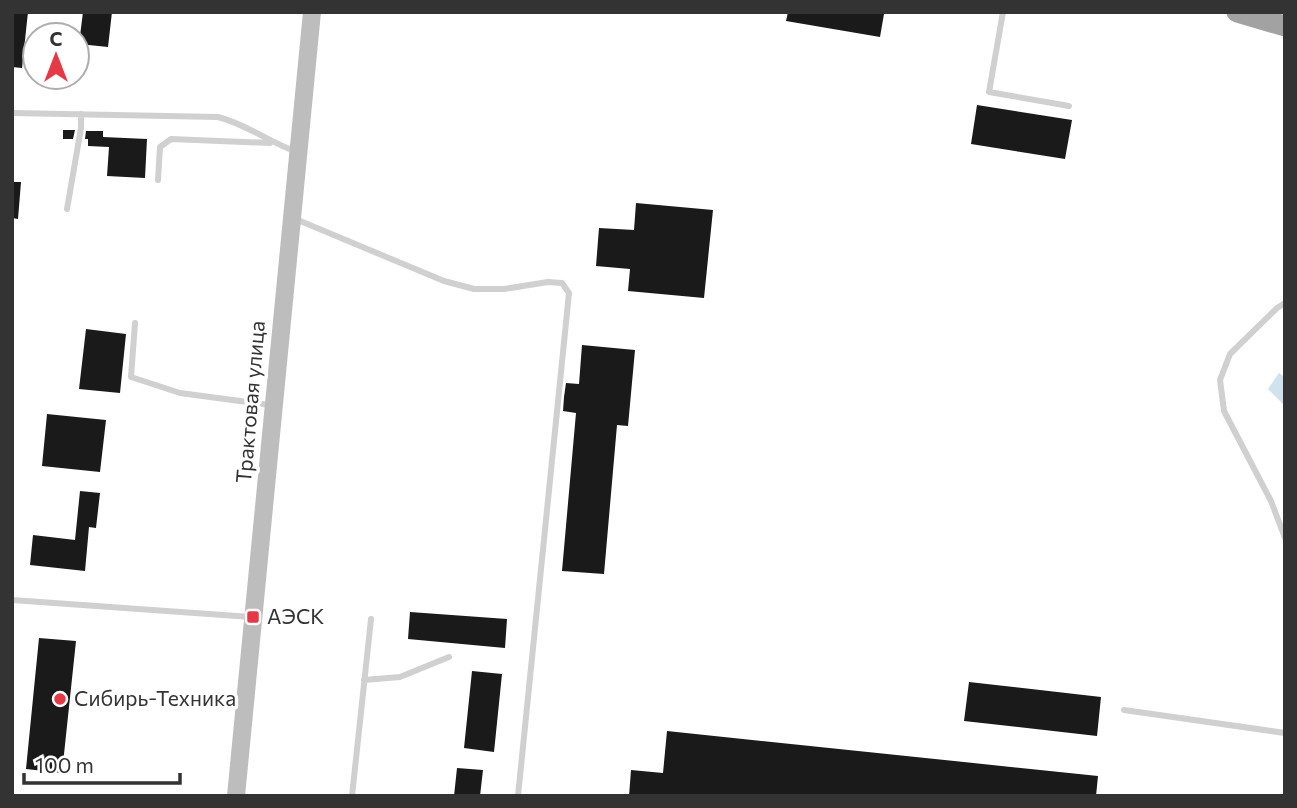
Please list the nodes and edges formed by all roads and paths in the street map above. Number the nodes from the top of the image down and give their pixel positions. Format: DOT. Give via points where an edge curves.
graph roads {
  1 [pos="312,12"];
  2 [pos="1003,12"];
  3 [pos="1237,12"];
  4 [pos="1254,12"];
  5 [pos="1285,17"];
  6 [pos="1285,26"];
  7 [pos="1069,106"];
  8 [pos="12,113"];
  9 [pos="81,114"];
  10 [pos="272,143"];
  11 [pos="298,153"];
  12 [pos="158,180"];
  13 [pos="67,209"];
  14 [pos="291,217"];
  15 [pos="1285,303"];
  16 [pos="135,323"];
  17 [pos="273,406"];
  18 [pos="1285,538"];
  19 [pos="12,600"];
  20 [pos="253,617"];
  21 [pos="371,619"];
  22 [pos="449,657"];
  23 [pos="364,680"];
  24 [pos="1124,710"];
  25 [pos="1285,733"];
  26 [pos="236,796"];
  27 [pos="352,796"];
  28 [pos="518,796"];
  1 -- 11 [label="main road, Трактовая улица"];
  2 -- 7 [label="lane" via="989,92"];
  3 -- 6 [label="highway"];
  4 -- 5 [label="highway"];
  8 -- 9 [label="lane"];
  9 -- 10 [label="lane" via="218,117 239,122"];
  9 -- 13 [label="lane"];
  10 -- 11 [label="lane"];
  10 -- 12 [label="lane" via="171,139 160,147"];
  11 -- 14 [label="main road, Трактовая улица"];
  14 -- 17 [label="main road, Трактовая улица"];
  14 -- 28 [label="lane" via="444,281 474,289 562,283 569,293"];
  15 -- 18 [label="lane" via="1230,354 1220,380 1224,411"];
  16 -- 17 [label="lane" via="131,377 180,393"];
  17 -- 20 [label="main road, Трактовая улица"];
  19 -- 20 [label="lane"];
  20 -- 26 [label="main road, Трактовая улица"];
  21 -- 23 [label="lane"];
  22 -- 23 [label="lane" via="400,677"];
  23 -- 27 [label="lane"];
  24 -- 25 [label="lane"];
}
